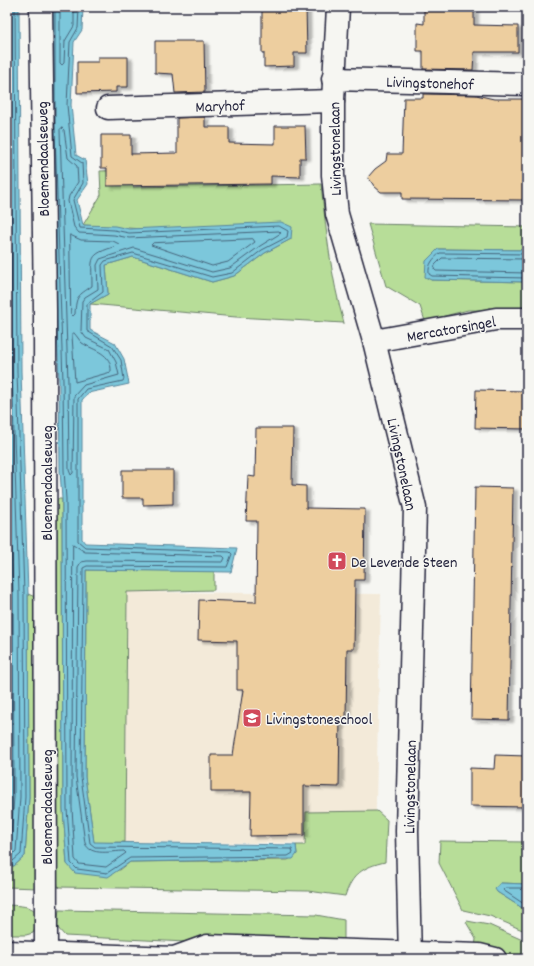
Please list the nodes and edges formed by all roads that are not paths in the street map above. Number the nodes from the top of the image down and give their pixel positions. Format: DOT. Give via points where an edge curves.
graph roads {
  1 [pos="41,7"];
  2 [pos="338,7"];
  3 [pos="333,79"];
  4 [pos="527,84"];
  5 [pos="333,101"];
  6 [pos="108,108"];
  7 [pos="527,319"];
  8 [pos="374,341"];
  9 [pos="7,952"];
  10 [pos="46,956"];
  11 [pos="410,956"];
  12 [pos="175,958"];
  13 [pos="495,959"];
  1 -- 10 [label="street, Bloemendaalseweg" via="45,319"];
  2 -- 3 [label="street, Livingstonelaan"];
  3 -- 4 [label="street, Livingstonehof"];
  3 -- 5 [label="street, Livingstonelaan"];
  5 -- 6 [label="street, Maryhof"];
  5 -- 8 [label="street, Livingstonelaan" via="333,175 337,214"];
  7 -- 8 [label="street, Mercatorsingel" via="496,319"];
  8 -- 11 [label="street, Livingstonelaan" via="415,508 407,831"];
  9 -- 10 [label="street"];
  10 -- 12 [label="street"];
  11 -- 12 [label="street" via="207,946"];
  11 -- 13 [label="street" via="479,955"];
}
